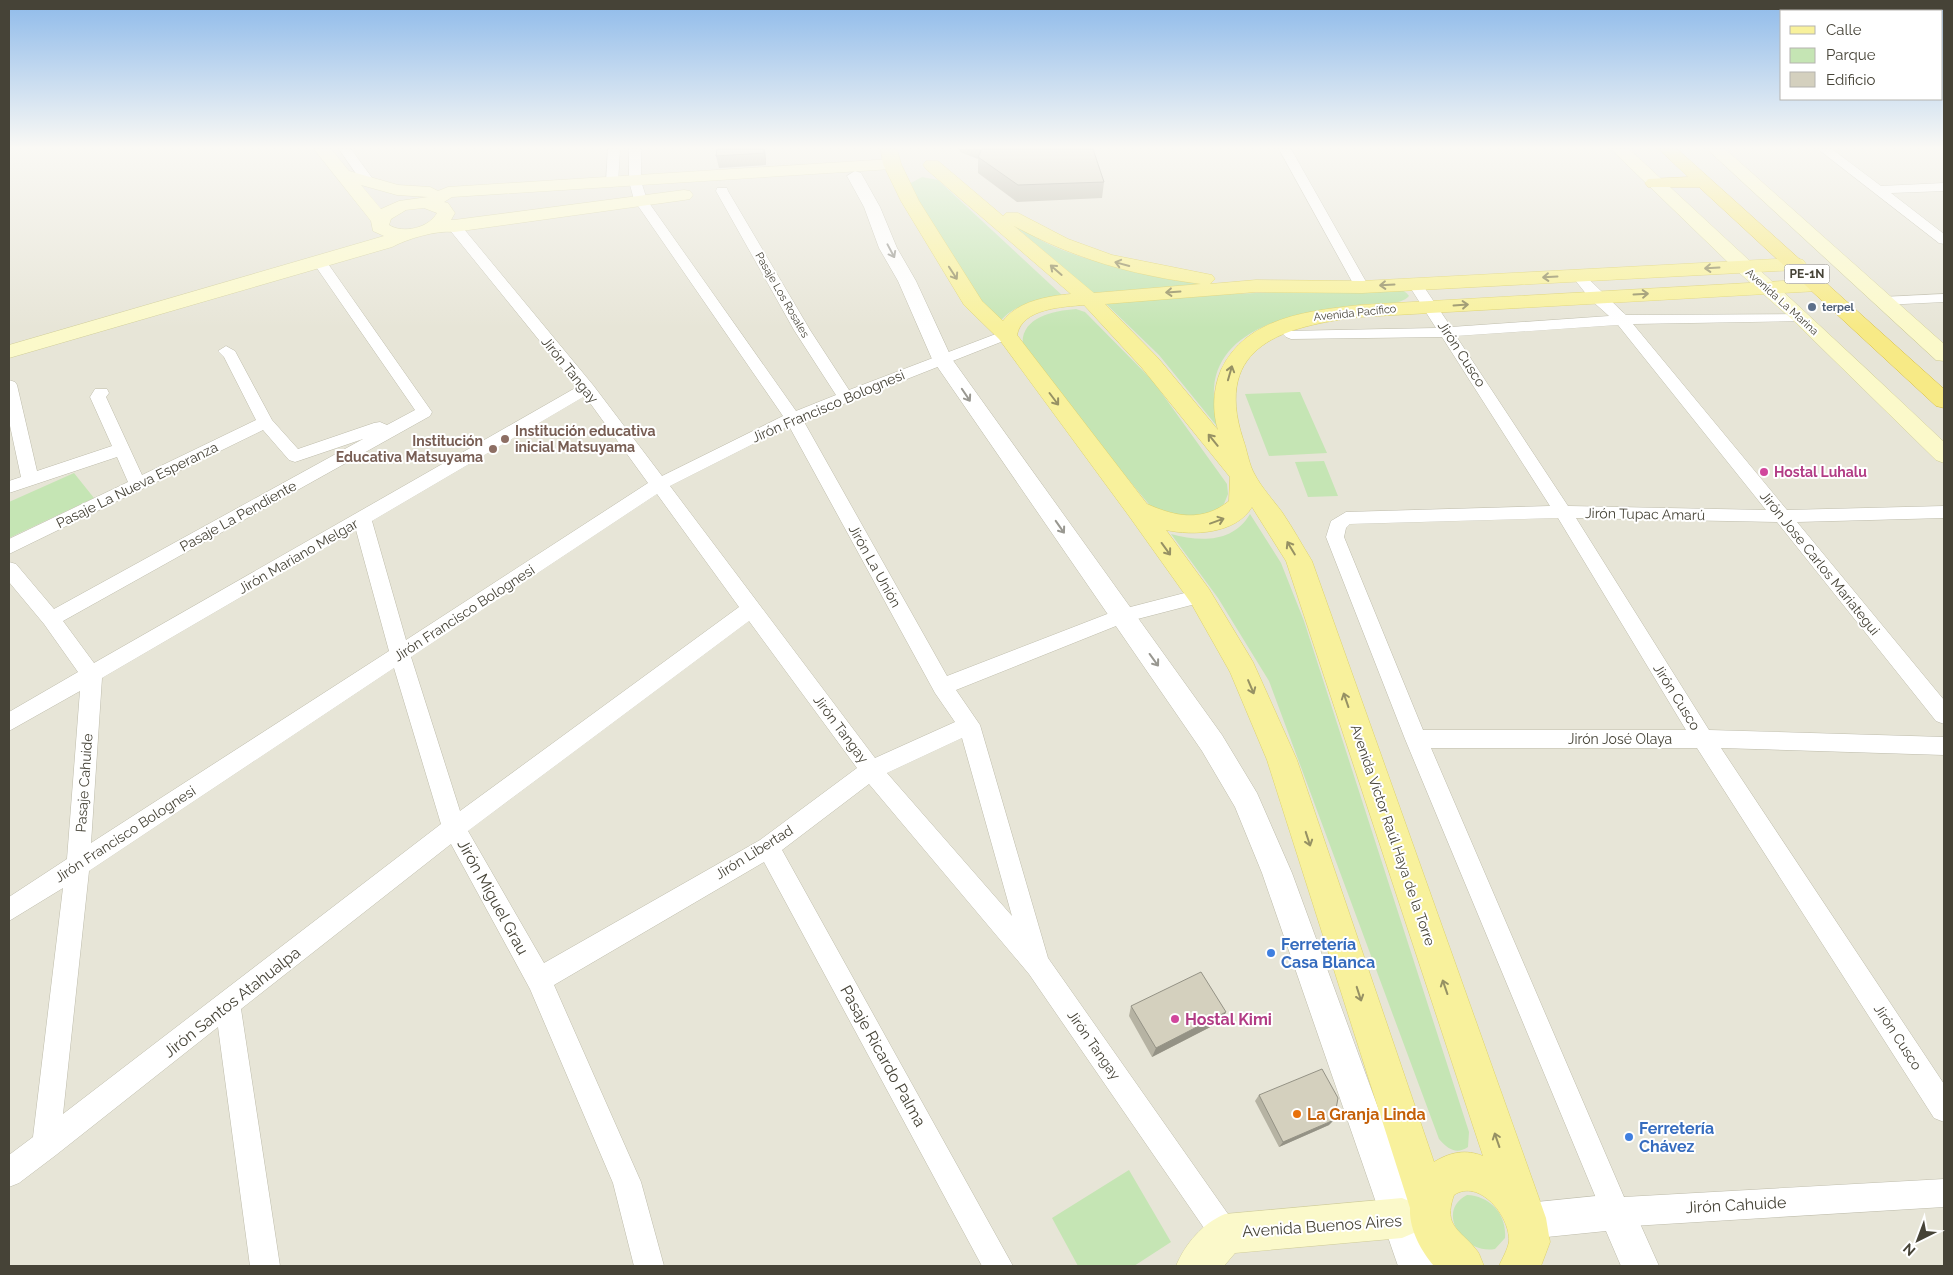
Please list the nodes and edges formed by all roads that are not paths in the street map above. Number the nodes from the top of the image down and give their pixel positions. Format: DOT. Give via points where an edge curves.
graph roads {
  1 [pos="370,208"];
  2 [pos="396,208"];
  3 [pos="441,208"];
  4 [pos="575,208"];
  5 [pos="647,208"];
  6 [pos="732,208"];
  7 [pos="873,208"];
  8 [pos="925,208"];
  9 [pos="985,208"];
  10 [pos="995,208"];
  11 [pos="1318,208"];
  12 [pos="1681,208"];
  13 [pos="1734,208"];
  14 [pos="1781,208"];
  15 [pos="1904,208"];
  16 [pos="380,220"];
  17 [pos="446,225"];
  18 [pos="400,235"];
  19 [pos="1943,238"];
  20 [pos="319,261"];
  21 [pos="1796,264"];
  22 [pos="1743,266"];
  23 [pos="1578,275"];
  24 [pos="1415,284"];
  25 [pos="1256,286"];
  26 [pos="1362,286"];
  27 [pos="1818,286"];
  28 [pos="1768,288"];
  29 [pos="1596,297"];
  30 [pos="1944,298"];
  31 [pos="1089,299"];
  32 [pos="1883,301"];
  33 [pos="1431,307"];
  34 [pos="1801,317"];
  35 [pos="1622,320"];
  36 [pos="1448,332"];
  37 [pos="1291,334"];
  38 [pos="1006,335"];
  39 [pos="226,351"];
  40 [pos="9,352"];
  41 [pos="1944,355"];
  42 [pos="942,359"];
  43 [pos="9,385"];
  44 [pos="587,388"];
  45 [pos="101,393"];
  46 [pos="845,396"];
  47 [pos="1944,401"];
  48 [pos="424,412"];
  49 [pos="12,415"];
  50 [pos="793,418"];
  51 [pos="265,422"];
  52 [pos="122,449"];
  53 [pos="1944,455"];
  54 [pos="1244,478"];
  55 [pos="30,480"];
  56 [pos="138,484"];
  57 [pos="658,485"];
  58 [pos="9,487"];
  59 [pos="1138,510"];
  60 [pos="1563,512"];
  61 [pos="1944,512"];
  62 [pos="1780,516"];
  63 [pos="362,519"];
  64 [pos="9,547"];
  65 [pos="9,569"];
  66 [pos="1200,596"];
  67 [pos="751,609"];
  68 [pos="1122,616"];
  69 [pos="51,619"];
  70 [pos="400,655"];
  71 [pos="92,675"];
  72 [pos="942,687"];
  73 [pos="1944,715"];
  74 [pos="9,722"];
  75 [pos="969,725"];
  76 [pos="1416,739"];
  77 [pos="1703,739"];
  78 [pos="1944,746"];
  79 [pos="871,770"];
  80 [pos="454,828"];
  81 [pos="768,846"];
  82 [pos="78,864"];
  83 [pos="9,910"];
  84 [pos="1038,965"];
  85 [pos="539,980"];
  86 [pos="228,1006"];
  87 [pos="1944,1108"];
  88 [pos="46,1145"];
  89 [pos="9,1173"];
  90 [pos="1944,1193"];
  91 [pos="1616,1212"];
  92 [pos="1225,1234"];
  93 [pos="1527,1239"];
  94 [pos="1435,1243"];
  95 [pos="265,1266"];
  96 [pos="648,1266"];
  97 [pos="998,1266"];
  98 [pos="1198,1266"];
  99 [pos="1640,1266"];
  1 -- 16 [label="main road"];
  2 -- 16 [label="main road"];
  3 -- 17 [label="main road" via="445,210"];
  4 -- 17 [label="main road"];
  5 -- 50 [label="street, Jirón La Unión"];
  6 -- 46 [label="street, Pasaje Los Rosales" via="802,330"];
  7 -- 42 [label="street, one-way" via="888,248 907,281"];
  8 -- 38 [label="main road, one-way" via="936,247 974,305"];
  31 -- 9 [label="main road, one-way"];
  25 -- 10 [label="main road, one-way" via="1143,269 1093,256"];
  11 -- 26 [label="street"];
  12 -- 22 [label="main road, Avenida La Marina"];
  13 -- 21 [label="highway, PE-1N"];
  14 -- 32 [label="main road"];
  15 -- 19 [label="street"];
  16 -- 18 [label="main road" via="383,230"];
  17 -- 18 [label="main road"];
  17 -- 44 [label="street, Jirón Tangay" via="456,231"];
  18 -- 20 [label="main road" via="385,243"];
  20 -- 40 [label="main road"];
  20 -- 48 [label="street"];
  21 -- 22 [label="main road, Avenida Pacífico"];
  21 -- 27 [label="highway, PE-1N"];
  22 -- 23 [label="main road, Avenida Pacífico, one-way"];
  22 -- 28 [label="main road, Avenida La Marina"];
  23 -- 24 [label="main road, Avenida Pacífico, one-way"];
  23 -- 29 [label="street, Jirón Jose Carlos Mariategui"];
  24 -- 26 [label="main road, Avenida Pacífico, one-way"];
  24 -- 33 [label="street, Jirón Cusco"];
  25 -- 26 [label="main road, Avenida Pacífico"];
  25 -- 31 [label="main road, Avenida Pacífico, one-way"];
  27 -- 28 [label="main road, Avenida Pacífico"];
  27 -- 47 [label="highway, PE-1N"];
  29 -- 28 [label="main road, Avenida Pacífico, one-way"];
  28 -- 34 [label="main road, Avenida La Marina"];
  33 -- 29 [label="main road, Avenida Pacífico, one-way"];
  29 -- 35 [label="street, Jirón Jose Carlos Mariategui"];
  30 -- 32 [label="street"];
  31 -- 38 [label="main road, Avenida Pacífico" via="1046,303 1030,309 1013,322"];
  54 -- 31 [label="main road, one-way" via="1150,363"];
  32 -- 41 [label="main road"];
  33 -- 36 [label="street, Jirón Cusco"];
  54 -- 33 [label="main road, Avenida Pacífico, one-way" via="1227,421 1225,389 1233,361 1250,342 1283,324 1314,317"];
  34 -- 35 [label="street"];
  34 -- 53 [label="main road, Avenida La Marina"];
  35 -- 36 [label="street"];
  35 -- 62 [label="street, Jirón Jose Carlos Mariategui"];
  36 -- 37 [label="street"];
  36 -- 60 [label="street, Jirón Cusco"];
  38 -- 42 [label="street, Jirón Francisco Bolognesi"];
  38 -- 59 [label="main road, one-way"];
  39 -- 51 [label="street"];
  42 -- 46 [label="street, Jirón Francisco Bolognesi"];
  42 -- 68 [label="street, one-way"];
  43 -- 49 [label="street"];
  44 -- 57 [label="street, Jirón Tangay"];
  44 -- 63 [label="street, Jirón Mariano Melgar"];
  45 -- 52 [label="street" via="98,397"];
  46 -- 50 [label="street, Jirón Francisco Bolognesi"];
  48 -- 51 [label="street" via="296,456"];
  48 -- 69 [label="street, Pasaje La Pendiente"];
  49 -- 55 [label="street"];
  50 -- 57 [label="street, Jirón Francisco Bolognesi"];
  50 -- 72 [label="street, Jirón La Unión"];
  51 -- 56 [label="street, Pasaje La Nueva Esperanza"];
  52 -- 55 [label="street"];
  52 -- 56 [label="street"];
  59 -- 54 [label="main road, one-way" via="1154,519 1174,524 1195,526 1214,523 1230,516 1241,505"];
  93 -- 54 [label="main road, Avenida Victor Raúl Haya de la Torre, one-way" via="1299,561"];
  55 -- 58 [label="street"];
  56 -- 64 [label="street, Pasaje La Nueva Esperanza"];
  57 -- 67 [label="street, Jirón Tangay"];
  57 -- 70 [label="street, Jirón Francisco Bolognesi"];
  59 -- 66 [label="main road, one-way"];
  60 -- 62 [label="street, Jirón Tupac Amarú"];
  60 -- 76 [label="street, Jirón Tupac Amarú" via="1346,518 1337,525 1335,537"];
  60 -- 77 [label="street, Jirón Cusco"];
  61 -- 62 [label="street, Jirón Tupac Amarú"];
  62 -- 73 [label="street, Jirón Jose Carlos Mariategui"];
  63 -- 70 [label="street, Jirón Miguel Grau"];
  63 -- 71 [label="street, Jirón Mariano Melgar"];
  65 -- 69 [label="street"];
  66 -- 68 [label="street"];
  66 -- 94 [label="main road, one-way" via="1243,670 1282,760"];
  67 -- 79 [label="street, Jirón Tangay"];
  67 -- 80 [label="street, Jirón Santos Atahualpa"];
  68 -- 72 [label="street"];
  68 -- 94 [label="street, one-way" via="1212,742 1247,802"];
  69 -- 71 [label="street"];
  70 -- 80 [label="street, Jirón Miguel Grau"];
  70 -- 82 [label="street, Jirón Francisco Bolognesi"];
  71 -- 74 [label="street, Jirón Mariano Melgar"];
  71 -- 82 [label="street, Pasaje Cahuide"];
  72 -- 75 [label="street, Jirón La Unión"];
  75 -- 79 [label="street, Jirón Libertad"];
  75 -- 84 [label="street, Jirón La Unión"];
  76 -- 77 [label="street, Jirón José Olaya"];
  76 -- 91 [label="street"];
  77 -- 78 [label="street, Jirón José Olaya"];
  77 -- 87 [label="street, Jirón Cusco"];
  79 -- 81 [label="street, Jirón Libertad"];
  79 -- 84 [label="street, Jirón Tangay"];
  80 -- 85 [label="street, Jirón Miguel Grau"];
  80 -- 86 [label="street, Jirón Santos Atahualpa"];
  81 -- 85 [label="street, Jirón Libertad"];
  81 -- 97 [label="street, Pasaje Ricardo Palma"];
  82 -- 83 [label="street, Jirón Francisco Bolognesi"];
  82 -- 88 [label="street, Pasaje Cahuide"];
  84 -- 92 [label="street, Jirón Tangay"];
  85 -- 96 [label="street, Jirón Miguel Grau" via="627,1182"];
  86 -- 88 [label="street, Jirón Santos Atahualpa"];
  86 -- 95 [label="street"];
  88 -- 89 [label="street, Jirón Santos Atahualpa"];
  90 -- 91 [label="street, Jirón Cahuide"];
  91 -- 93 [label="street, Jirón Cahuide"];
  91 -- 99 [label="street"];
  92 -- 94 [label="main road, Avenida Buenos Aires"];
  92 -- 98 [label="main road, Avenida Buenos Aires"];
  93 -- 94 [label="main road" via="1505,1187 1489,1176 1471,1170 1455,1171 1441,1178 1432,1190"];
}
